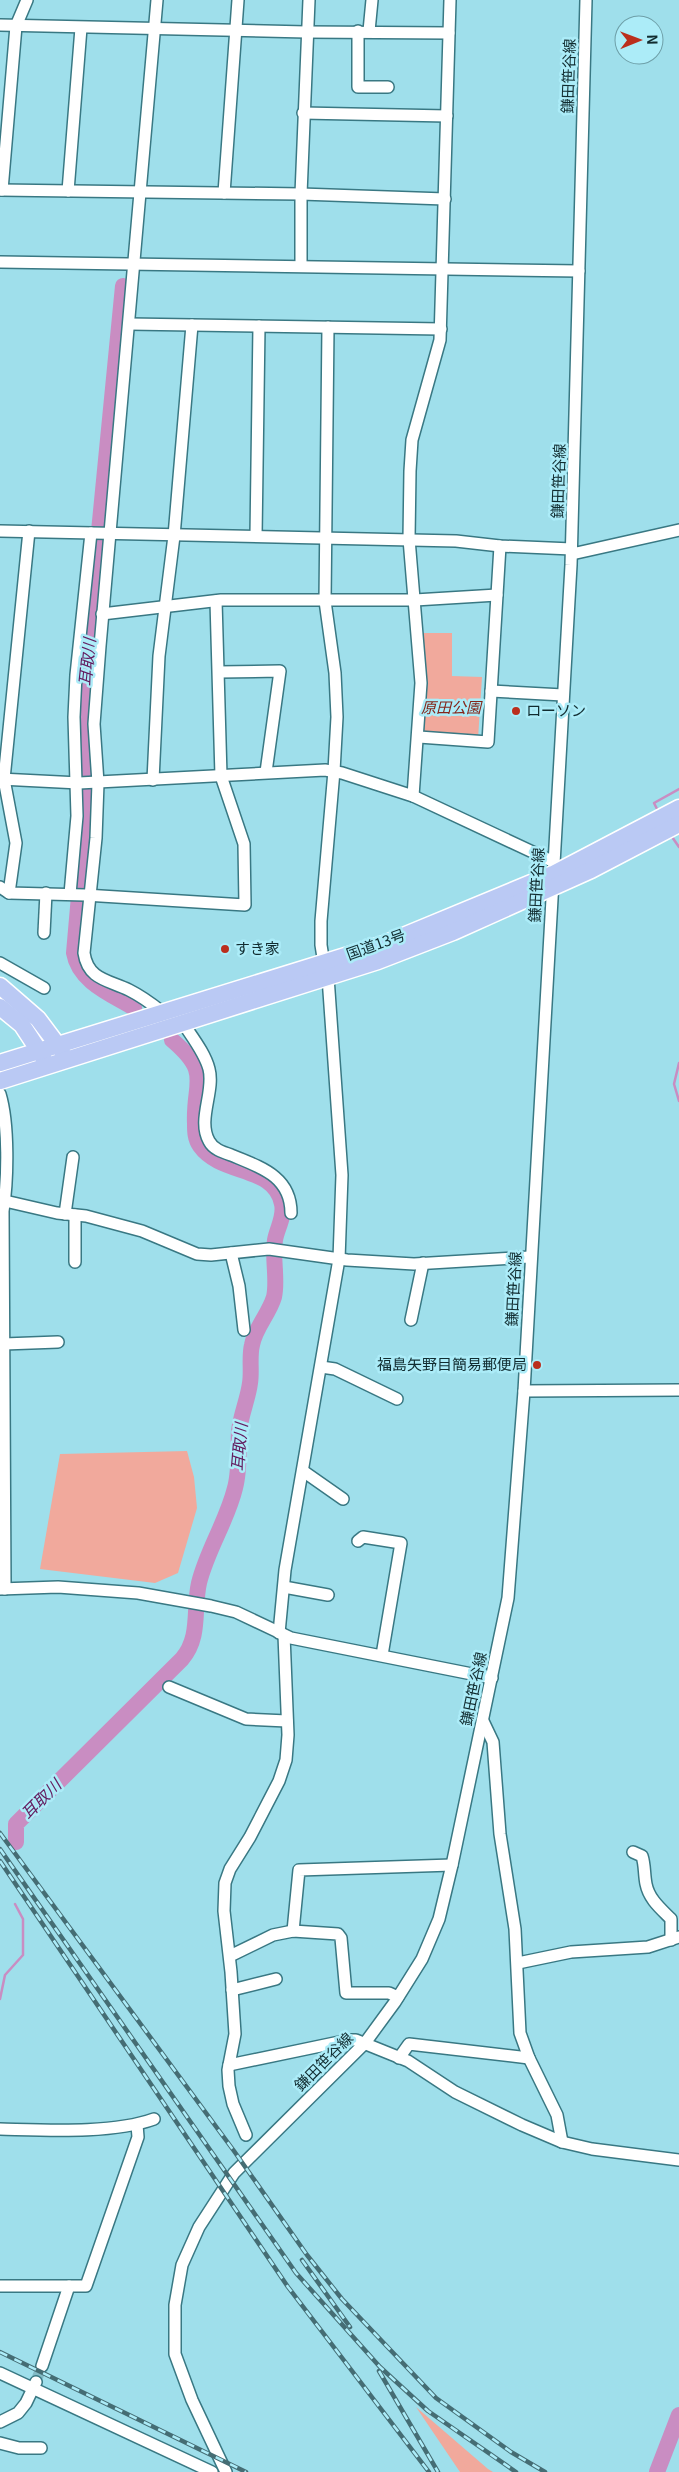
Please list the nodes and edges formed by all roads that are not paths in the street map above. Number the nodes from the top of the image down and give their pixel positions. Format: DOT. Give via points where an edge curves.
graph roads {
  1 [pos="27,0"];
  2 [pos="156,0"];
  3 [pos="238,0"];
  4 [pos="309,0"];
  5 [pos="372,0"];
  6 [pos="450,0"];
  7 [pos="586,0"];
  8 [pos="0,25"];
  9 [pos="16,26"];
  10 [pos="154,27"];
  11 [pos="81,28"];
  12 [pos="236,29"];
  13 [pos="364,31"];
  14 [pos="306,32"];
  15 [pos="449,33"];
  16 [pos="388,87"];
  17 [pos="304,113"];
  18 [pos="446,116"];
  19 [pos="1,190"];
  20 [pos="68,191"];
  21 [pos="140,192"];
  22 [pos="224,192"];
  23 [pos="301,194"];
  24 [pos="445,199"];
  25 [pos="0,262"];
  26 [pos="135,265"];
  27 [pos="302,265"];
  28 [pos="444,267"];
  29 [pos="579,271"];
  30 [pos="129,324"];
  31 [pos="192,325"];
  32 [pos="260,326"];
  33 [pos="328,328"];
  34 [pos="441,329"];
  35 [pos="679,530"];
  36 [pos="0,531"];
  37 [pos="29,531"];
  38 [pos="100,533"];
  39 [pos="174,536"];
  40 [pos="256,536"];
  41 [pos="325,537"];
  42 [pos="409,539"];
  43 [pos="500,546"];
  44 [pos="572,551"];
  45 [pos="497,595"];
  46 [pos="415,600"];
  47 [pos="216,601"];
  48 [pos="325,601"];
  49 [pos="166,607"];
  50 [pos="102,614"];
  51 [pos="219,672"];
  52 [pos="491,691"];
  53 [pos="563,695"];
  54 [pos="419,737"];
  55 [pos="266,772"];
  56 [pos="334,772"];
  57 [pos="221,776"];
  58 [pos="2,779"];
  59 [pos="153,780"];
  60 [pos="78,783"];
  61 [pos="96,783"];
  62 [pos="412,796"];
  63 [pos="679,808"];
  64 [pos="679,824"];
  65 [pos="553,874"];
  66 [pos="5,890"];
  67 [pos="46,893"];
  68 [pos="80,895"];
  69 [pos="44,933"];
  70 [pos="0,963"];
  71 [pos="326,971"];
  72 [pos="0,986"];
  73 [pos="44,988"];
  74 [pos="0,1007"];
  75 [pos="162,1012"];
  76 [pos="183,1023"];
  77 [pos="59,1044"];
  78 [pos="39,1049"];
  79 [pos="66,1060"];
  80 [pos="0,1063"];
  81 [pos="48,1066"];
  82 [pos="0,1081"];
  83 [pos="0,1094"];
  84 [pos="73,1157"];
  85 [pos="5,1201"];
  86 [pos="291,1213"];
  87 [pos="70,1214"];
  88 [pos="231,1253"];
  89 [pos="530,1258"];
  90 [pos="339,1259"];
  91 [pos="75,1262"];
  92 [pos="423,1263"];
  93 [pos="411,1320"];
  94 [pos="244,1330"];
  95 [pos="58,1342"];
  96 [pos="4,1344"];
  97 [pos="321,1367"];
  98 [pos="679,1390"];
  99 [pos="524,1391"];
  100 [pos="397,1399"];
  101 [pos="303,1471"];
  102 [pos="342,1499"];
  103 [pos="358,1541"];
  104 [pos="284,1588"];
  105 [pos="3,1589"];
  106 [pos="328,1595"];
  107 [pos="282,1634"];
  108 [pos="382,1655"];
  109 [pos="492,1678"];
  110 [pos="169,1687"];
  111 [pos="287,1721"];
  112 [pos="483,1721"];
  113 [pos="633,1852"];
  114 [pos="452,1865"];
  115 [pos="293,1931"];
  116 [pos="675,1938"];
  117 [pos="230,1956"];
  118 [pos="518,1963"];
  119 [pos="276,1979"];
  120 [pos="232,1990"];
  121 [pos="398,1997"];
  122 [pos="365,2043"];
  123 [pos="399,2058"];
  124 [pos="528,2058"];
  125 [pos="229,2065"];
  126 [pos="154,2119"];
  127 [pos="137,2125"];
  128 [pos="0,2129"];
  129 [pos="246,2135"];
  130 [pos="562,2142"];
  131 [pos="679,2160"];
  132 [pos="0,2286"];
  133 [pos="69,2286"];
  134 [pos="42,2366"];
  135 [pos="0,2373"];
  136 [pos="35,2385"];
  137 [pos="0,2422"];
  138 [pos="0,2443"];
  139 [pos="41,2448"];
  140 [pos="212,2472"];
  141 [pos="226,2472"];
  1 -- 9 [label="street"];
  2 -- 10 [label="street"];
  3 -- 12 [label="street"];
  4 -- 14 [label="street"];
  5 -- 13 [label="street"];
  6 -- 15 [label="street"];
  7 -- 29 [label="street, 鎌田笹谷線"];
  8 -- 9 [label="street"];
  9 -- 11 [label="street"];
  9 -- 19 [label="street"];
  10 -- 11 [label="street"];
  10 -- 12 [label="street"];
  10 -- 21 [label="street"];
  11 -- 20 [label="street"];
  12 -- 14 [label="street"];
  12 -- 22 [label="street"];
  13 -- 14 [label="street"];
  13 -- 15 [label="street"];
  13 -- 16 [label="street" via="358,87"];
  14 -- 17 [label="street"];
  15 -- 18 [label="street"];
  17 -- 18 [label="street"];
  17 -- 23 [label="street"];
  18 -- 24 [label="street"];
  19 -- 20 [label="street"];
  20 -- 21 [label="street"];
  21 -- 22 [label="street"];
  21 -- 26 [label="street"];
  22 -- 23 [label="street"];
  23 -- 24 [label="street"];
  23 -- 27 [label="street"];
  24 -- 28 [label="street"];
  25 -- 26 [label="street"];
  26 -- 27 [label="street"];
  26 -- 30 [label="street"];
  27 -- 28 [label="street"];
  28 -- 29 [label="street"];
  28 -- 34 [label="street"];
  29 -- 44 [label="street, 鎌田笹谷線"];
  30 -- 31 [label="street"];
  30 -- 38 [label="street"];
  31 -- 32 [label="street"];
  31 -- 39 [label="street"];
  32 -- 33 [label="street"];
  32 -- 40 [label="street"];
  33 -- 34 [label="street"];
  33 -- 41 [label="street"];
  34 -- 42 [label="street" via="438,351 412,440"];
  35 -- 44 [label="street"];
  36 -- 37 [label="street"];
  37 -- 38 [label="street"];
  37 -- 58 [label="street"];
  38 -- 39 [label="street"];
  38 -- 50 [label="street"];
  38 -- 60 [label="street" via="76,675 74,717"];
  39 -- 40 [label="street"];
  39 -- 49 [label="street"];
  40 -- 41 [label="street"];
  41 -- 42 [label="street"];
  41 -- 48 [label="street"];
  42 -- 43 [label="street"];
  42 -- 46 [label="street"];
  43 -- 44 [label="street"];
  43 -- 45 [label="street"];
  44 -- 53 [label="street, 鎌田笹谷線"];
  45 -- 46 [label="street"];
  45 -- 52 [label="street"];
  46 -- 48 [label="street"];
  46 -- 54 [label="street" via="422,683"];
  47 -- 48 [label="street"];
  47 -- 49 [label="street"];
  47 -- 51 [label="street"];
  48 -- 56 [label="street" via="336,686"];
  49 -- 50 [label="street"];
  49 -- 59 [label="street" via="159,656"];
  50 -- 61 [label="street" via="94,724"];
  51 -- 55 [label="street" via="280,671"];
  51 -- 57 [label="street"];
  52 -- 53 [label="street"];
  52 -- 54 [label="street" via="488,742"];
  53 -- 65 [label="street, 鎌田笹谷線"];
  54 -- 62 [label="street"];
  55 -- 56 [label="street"];
  55 -- 57 [label="street"];
  56 -- 62 [label="street"];
  56 -- 71 [label="street" via="321,921"];
  57 -- 59 [label="street"];
  57 -- 68 [label="street" via="244,844 245,905"];
  58 -- 60 [label="street"];
  58 -- 66 [label="street" via="16,843"];
  59 -- 61 [label="street"];
  60 -- 61 [label="street"];
  60 -- 68 [label="street"];
  61 -- 68 [label="street" via="96,838"];
  62 -- 65 [label="street"];
  63 -- 65 [label="highway, 国道13号"];
  64 -- 65 [label="highway, 国道13号"];
  65 -- 71 [label="highway, 国道13号"];
  65 -- 89 [label="street, 鎌田笹谷線"];
  66 -- 67 [label="street"];
  67 -- 68 [label="street"];
  67 -- 69 [label="street"];
  68 -- 75 [label="street" via="84,953 89,969 100,979 130,990"];
  70 -- 73 [label="street"];
  71 -- 75 [label="highway, 国道13号"];
  71 -- 76 [label="highway, 国道13号"];
  71 -- 90 [label="street" via="342,1175"];
  72 -- 77 [label="highway" via="38,1019"];
  74 -- 78 [label="highway" via="22,1025"];
  75 -- 77 [label="highway, 国道13号"];
  76 -- 79 [label="highway, 国道13号"];
  76 -- 86 [label="street" via="209,1070 206,1122 209,1142 217,1150 250,1162 279,1179 289,1196"];
  77 -- 78 [label="highway, 国道13号"];
  77 -- 79 [label="highway"];
  78 -- 80 [label="highway, 国道13号"];
  78 -- 81 [label="highway"];
  79 -- 81 [label="highway, 国道13号"];
  81 -- 82 [label="highway, 国道13号"];
  83 -- 85 [label="street" via="4,1109"];
  84 -- 87 [label="street"];
  85 -- 87 [label="street"];
  85 -- 96 [label="street"];
  87 -- 88 [label="street" via="142,1231 197,1254"];
  87 -- 91 [label="street"];
  88 -- 90 [label="street" via="270,1249"];
  88 -- 94 [label="street"];
  89 -- 92 [label="street"];
  89 -- 99 [label="street, 鎌田笹谷線"];
  90 -- 92 [label="street"];
  90 -- 97 [label="street"];
  92 -- 93 [label="street"];
  95 -- 96 [label="street"];
  96 -- 105 [label="street"];
  97 -- 100 [label="street" via="335,1369"];
  97 -- 101 [label="street"];
  98 -- 99 [label="street"];
  99 -- 109 [label="street, 鎌田笹谷線" via="509,1582"];
  101 -- 102 [label="street"];
  101 -- 104 [label="street"];
  103 -- 108 [label="street" via="364,1537 401,1543"];
  104 -- 106 [label="street"];
  104 -- 107 [label="street"];
  105 -- 107 [label="street" via="58,1587 138,1593 236,1612"];
  107 -- 108 [label="street"];
  107 -- 111 [label="street"];
  108 -- 109 [label="street"];
  109 -- 112 [label="street, 鎌田笹谷線"];
  110 -- 111 [label="street" via="246,1719"];
  111 -- 117 [label="street" via="286,1760 279,1781 225,1883 224,1911"];
  112 -- 114 [label="street, 鎌田笹谷線"];
  112 -- 118 [label="street" via="493,1742 500,1834"];
  113 -- 116 [label="street" via="642,1856 650,1896 671,1919"];
  114 -- 115 [label="street" via="299,1870"];
  114 -- 121 [label="street, 鎌田笹谷線" via="431,1940"];
  115 -- 117 [label="street" via="273,1935"];
  115 -- 121 [label="street" via="338,1934 346,1993 389,1993"];
  116 -- 118 [label="street" via="641,1948 571,1952"];
  117 -- 120 [label="street"];
  118 -- 124 [label="street" via="520,2033"];
  119 -- 120 [label="street"];
  120 -- 125 [label="street" via="235,2034"];
  121 -- 122 [label="street, 鎌田笹谷線"];
  122 -- 123 [label="street"];
  122 -- 125 [label="street" via="350,2040"];
  122 -- 141 [label="street, 鎌田笹谷線" via="234,2173 199,2227 182,2265 175,2305 175,2354 192,2400"];
  123 -- 124 [label="street" via="408,2044"];
  123 -- 130 [label="street" via="455,2092"];
  124 -- 130 [label="street" via="557,2115"];
  125 -- 129 [label="street" via="233,2104"];
  126 -- 127 [label="street"];
  127 -- 128 [label="street" via="59,2130"];
  127 -- 133 [label="street" via="138,2137 86,2286"];
  130 -- 131 [label="street"];
  132 -- 133 [label="street"];
  133 -- 134 [label="street"];
  135 -- 136 [label="street"];
  136 -- 137 [label="street" via="18,2413"];
  136 -- 140 [label="street"];
  138 -- 139 [label="street" via="19,2448"];
}
